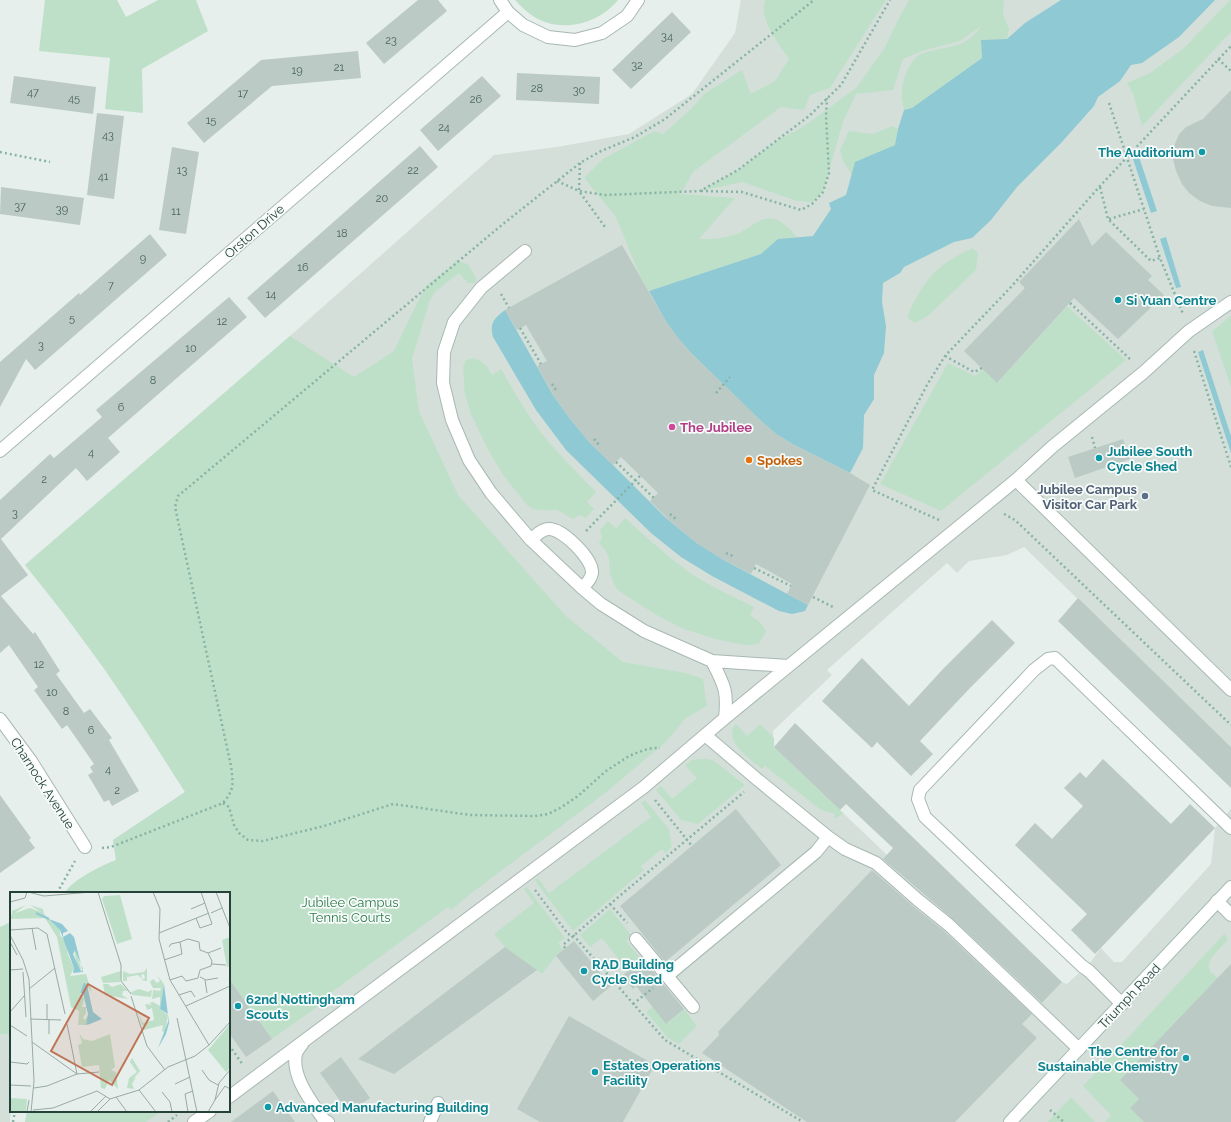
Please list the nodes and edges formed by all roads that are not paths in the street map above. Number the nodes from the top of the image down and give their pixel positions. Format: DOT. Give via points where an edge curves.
graph roads {
  1 [pos="500,0"];
  2 [pos="638,0"];
  3 [pos="508,12"];
  4 [pos="524,251"];
  5 [pos="1231,302"];
  6 [pos="0,451"];
  7 [pos="1016,480"];
  8 [pos="531,540"];
  9 [pos="582,588"];
  10 [pos="712,661"];
  11 [pos="788,666"];
  12 [pos="1231,690"];
  13 [pos="725,718"];
  14 [pos="0,719"];
  15 [pos="705,735"];
  16 [pos="1231,828"];
  17 [pos="828,837"];
  18 [pos="85,847"];
  19 [pos="1231,887"];
  20 [pos="1217,902"];
  21 [pos="1231,915"];
  22 [pos="636,939"];
  23 [pos="667,976"];
  24 [pos="1122,1004"];
  25 [pos="693,1007"];
  26 [pos="305,1040"];
  27 [pos="1079,1049"];
  28 [pos="230,1096"];
  29 [pos="438,1103"];
  30 [pos="209,1112"];
  31 [pos="194,1122"];
  32 [pos="328,1122"];
  33 [pos="430,1122"];
  34 [pos="1010,1122"];
  1 -- 3 [label="street"];
  2 -- 3 [label="street" via="627,16 602,33 575,40 548,37 523,25"];
  3 -- 6 [label="street, Orston Drive"];
  4 -- 8 [label="street" via="481,288 454,322 444,352 443,383 452,420 469,460 491,493"];
  5 -- 7 [label="street" via="1188,331 1144,372 1052,447"];
  7 -- 11 [label="street"];
  7 -- 12 [label="street"];
  8 -- 9 [label="street"];
  8 -- 9 [label="street" via="548,529 564,535 584,554 590,564 590,580"];
  9 -- 10 [label="street" via="601,604 644,631"];
  10 -- 11 [label="street"];
  10 -- 13 [label="street" via="724,684 727,700"];
  11 -- 13 [label="street"];
  13 -- 15 [label="street"];
  14 -- 18 [label="street, Charnock Avenue" via="31,762"];
  15 -- 17 [label="street"];
  15 -- 26 [label="street" via="644,786"];
  16 -- 24 [label="street" via="1055,658 1048,659 1034,670 920,790 918,798 925,817"];
  17 -- 23 [label="street" via="816,852"];
  17 -- 27 [label="street" via="845,849 876,863 949,926"];
  19 -- 20 [label="street, Triumph Road"];
  20 -- 21 [label="street"];
  20 -- 24 [label="street, Triumph Road"];
  22 -- 23 [label="street"];
  23 -- 25 [label="street"];
  24 -- 27 [label="street, Triumph Road"];
  26 -- 28 [label="street"];
  26 -- 32 [label="street" via="296,1053 296,1069 305,1093"];
  27 -- 34 [label="street, Triumph Road"];
  29 -- 33 [label="street"];
  30 -- 31 [label="street"];
}
